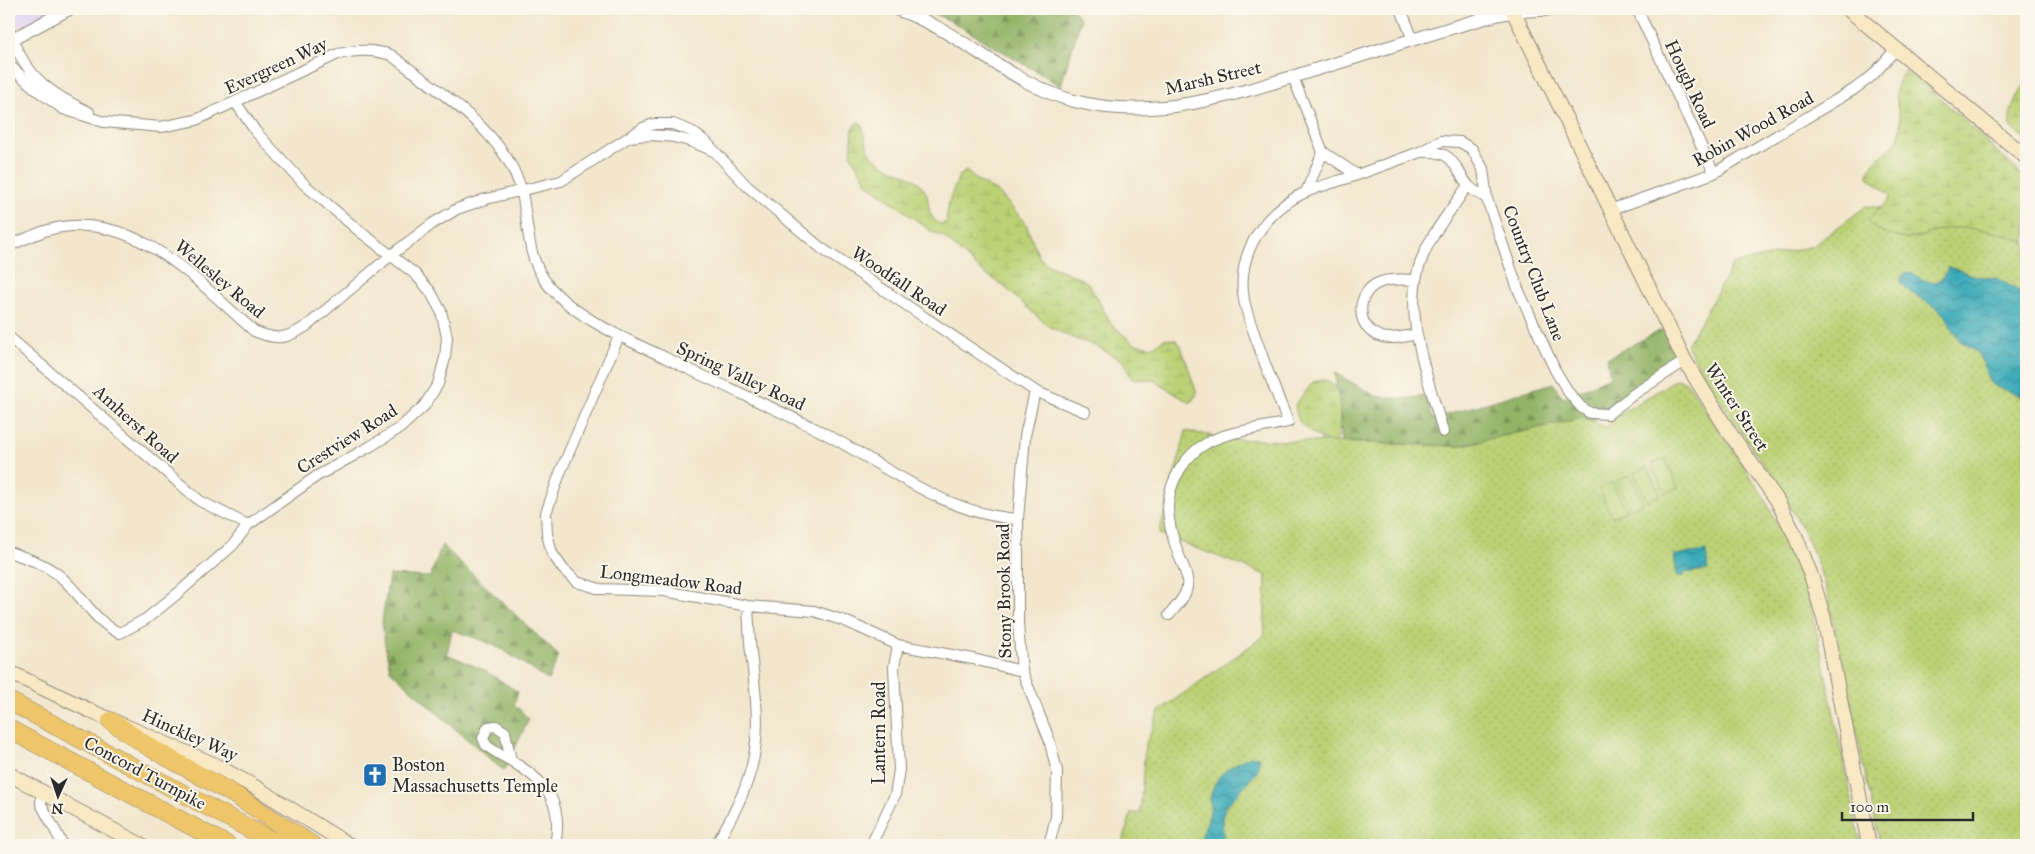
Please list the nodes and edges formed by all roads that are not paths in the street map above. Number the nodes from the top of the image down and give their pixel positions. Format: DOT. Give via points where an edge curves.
graph roads {
  1 [pos="69,9"];
  2 [pos="896,9"];
  3 [pos="1401,9"];
  4 [pos="1552,9"];
  5 [pos="1637,9"];
  6 [pos="1848,9"];
  7 [pos="1513,11"];
  8 [pos="1413,40"];
  9 [pos="11,41"];
  10 [pos="1896,49"];
  11 [pos="9,65"];
  12 [pos="1293,77"];
  13 [pos="236,103"];
  14 [pos="104,122"];
  15 [pos="1323,152"];
  16 [pos="1420,152"];
  17 [pos="2026,157"];
  18 [pos="1714,173"];
  19 [pos="1357,176"];
  20 [pos="1468,185"];
  21 [pos="522,192"];
  22 [pos="1306,192"];
  23 [pos="1487,199"];
  24 [pos="1610,210"];
  25 [pos="9,246"];
  26 [pos="390,256"];
  27 [pos="1416,280"];
  28 [pos="1417,334"];
  29 [pos="9,336"];
  30 [pos="619,336"];
  31 [pos="1685,362"];
  32 [pos="1035,391"];
  33 [pos="1085,412"];
  34 [pos="1443,432"];
  35 [pos="1018,519"];
  36 [pos="248,525"];
  37 [pos="9,552"];
  38 [pos="748,606"];
  39 [pos="1169,616"];
  40 [pos="898,645"];
  41 [pos="1022,671"];
  42 [pos="9,672"];
  43 [pos="9,701"];
  44 [pos="111,721"];
  45 [pos="9,729"];
  46 [pos="511,760"];
  47 [pos="9,774"];
  48 [pos="41,792"];
  49 [pos="63,845"];
  50 [pos="141,845"];
  51 [pos="227,845"];
  52 [pos="280,845"];
  53 [pos="312,845"];
  54 [pos="348,845"];
  55 [pos="555,845"];
  56 [pos="716,845"];
  57 [pos="872,845"];
  58 [pos="1048,845"];
  59 [pos="1869,845"];
  1 -- 9 [label="street"];
  2 -- 12 [label="street, Marsh Street" via="934,26 1033,86 1101,107 1144,109 1191,104"];
  3 -- 8 [label="street"];
  4 -- 7 [label="street, Marsh Street"];
  5 -- 18 [label="street, Hough Road"];
  6 -- 10 [label="main road"];
  7 -- 8 [label="street, Marsh Street"];
  7 -- 24 [label="main road, Winter Street"];
  8 -- 12 [label="street, Marsh Street"];
  9 -- 14 [label="street, Evergreen Way" via="27,67 45,86 59,98"];
  10 -- 17 [label="main road"];
  10 -- 18 [label="street, Robin Wood Road" via="1872,76 1854,90"];
  11 -- 14 [label="street, Evergreen Way" via="63,109"];
  12 -- 15 [label="street"];
  13 -- 14 [label="street, Evergreen Way" via="196,120 161,127"];
  13 -- 21 [label="street, Evergreen Way" via="338,54 355,50 391,55 466,112 494,141 509,162"];
  13 -- 26 [label="street, Crestview Road" via="256,132 305,185"];
  15 -- 19 [label="street"];
  15 -- 22 [label="street"];
  16 -- 19 [label="street, Country Club Lane"];
  16 -- 20 [label="street, Country Club Lane" via="1437,153 1450,159"];
  16 -- 23 [label="street, Country Club Lane" via="1447,140 1472,149 1480,161"];
  18 -- 24 [label="street, Robin Wood Road"];
  19 -- 22 [label="street, Country Club Lane"];
  20 -- 23 [label="street, Country Club Lane"];
  20 -- 27 [label="street" via="1424,254"];
  21 -- 26 [label="street, Wellesley Road" via="457,209"];
  21 -- 30 [label="street, Spring Valley Road" via="526,229 541,276 565,301"];
  21 -- 32 [label="street, Woodfall Road" via="568,178 643,128 654,124 673,124 685,128 696,134 747,186 821,248"];
  22 -- 39 [label="street, Country Club Lane" via="1274,214 1257,233 1246,256 1242,280 1247,312 1288,422 1223,435 1206,443 1186,459 1176,477 1168,504 1170,528 1185,570 1187,590"];
  23 -- 31 [label="street, Country Club Lane" via="1525,306 1555,370 1581,407 1590,413 1608,414"];
  24 -- 31 [label="main road, Winter Street"];
  25 -- 26 [label="street, Wellesley Road" via="48,230 75,226 120,232 168,255 254,330 282,337 308,325"];
  26 -- 36 [label="street, Crestview Road" via="415,274 441,311 447,337 438,384 424,406 400,428 317,476"];
  27 -- 28 [label="street" via="1414,308"];
  27 -- 28 [label="street" via="1389,280 1376,284 1365,294 1361,307 1364,321 1376,335 1390,338"];
  28 -- 34 [label="street"];
  29 -- 36 [label="street, Amherst Road" via="200,501"];
  30 -- 35 [label="street, Spring Valley Road" via="818,430 934,495 971,510"];
  30 -- 38 [label="street, Longmeadow Road" via="546,513 552,553 578,582 600,589 664,591"];
  31 -- 59 [label="main road, Winter Street" via="1788,517 1804,556 1824,619"];
  32 -- 33 [label="street, Woodfall Road"];
  32 -- 35 [label="street, Stony Brook Road" via="1025,436"];
  35 -- 41 [label="street, Stony Brook Road" via="1018,625"];
  36 -- 37 [label="street, Crestview Road" via="233,545 177,594 146,620 120,633 100,620 61,576"];
  38 -- 40 [label="street, Longmeadow Road" via="814,611"];
  38 -- 56 [label="street" via="756,687 755,749 740,801"];
  40 -- 41 [label="street, Longmeadow Road"];
  40 -- 57 [label="street, Lantern Road" via="894,667 899,770 895,795"];
  41 -- 58 [label="street, Stony Brook Road" via="1049,739 1057,771 1056,817"];
  42 -- 44 [label="main road, Hinckley Way"];
  43 -- 52 [label="highway, Concord Turnpike"];
  44 -- 53 [label="highway"];
  44 -- 54 [label="main road, Hinckley Way" via="213,764"];
  45 -- 51 [label="highway, Concord Turnpike"];
  46 -- 55 [label="street" via="538,780 553,798 558,821"];
  47 -- 48 [label="main road"];
  48 -- 49 [label="street" via="41,804"];
  48 -- 50 [label="main road"];
}
